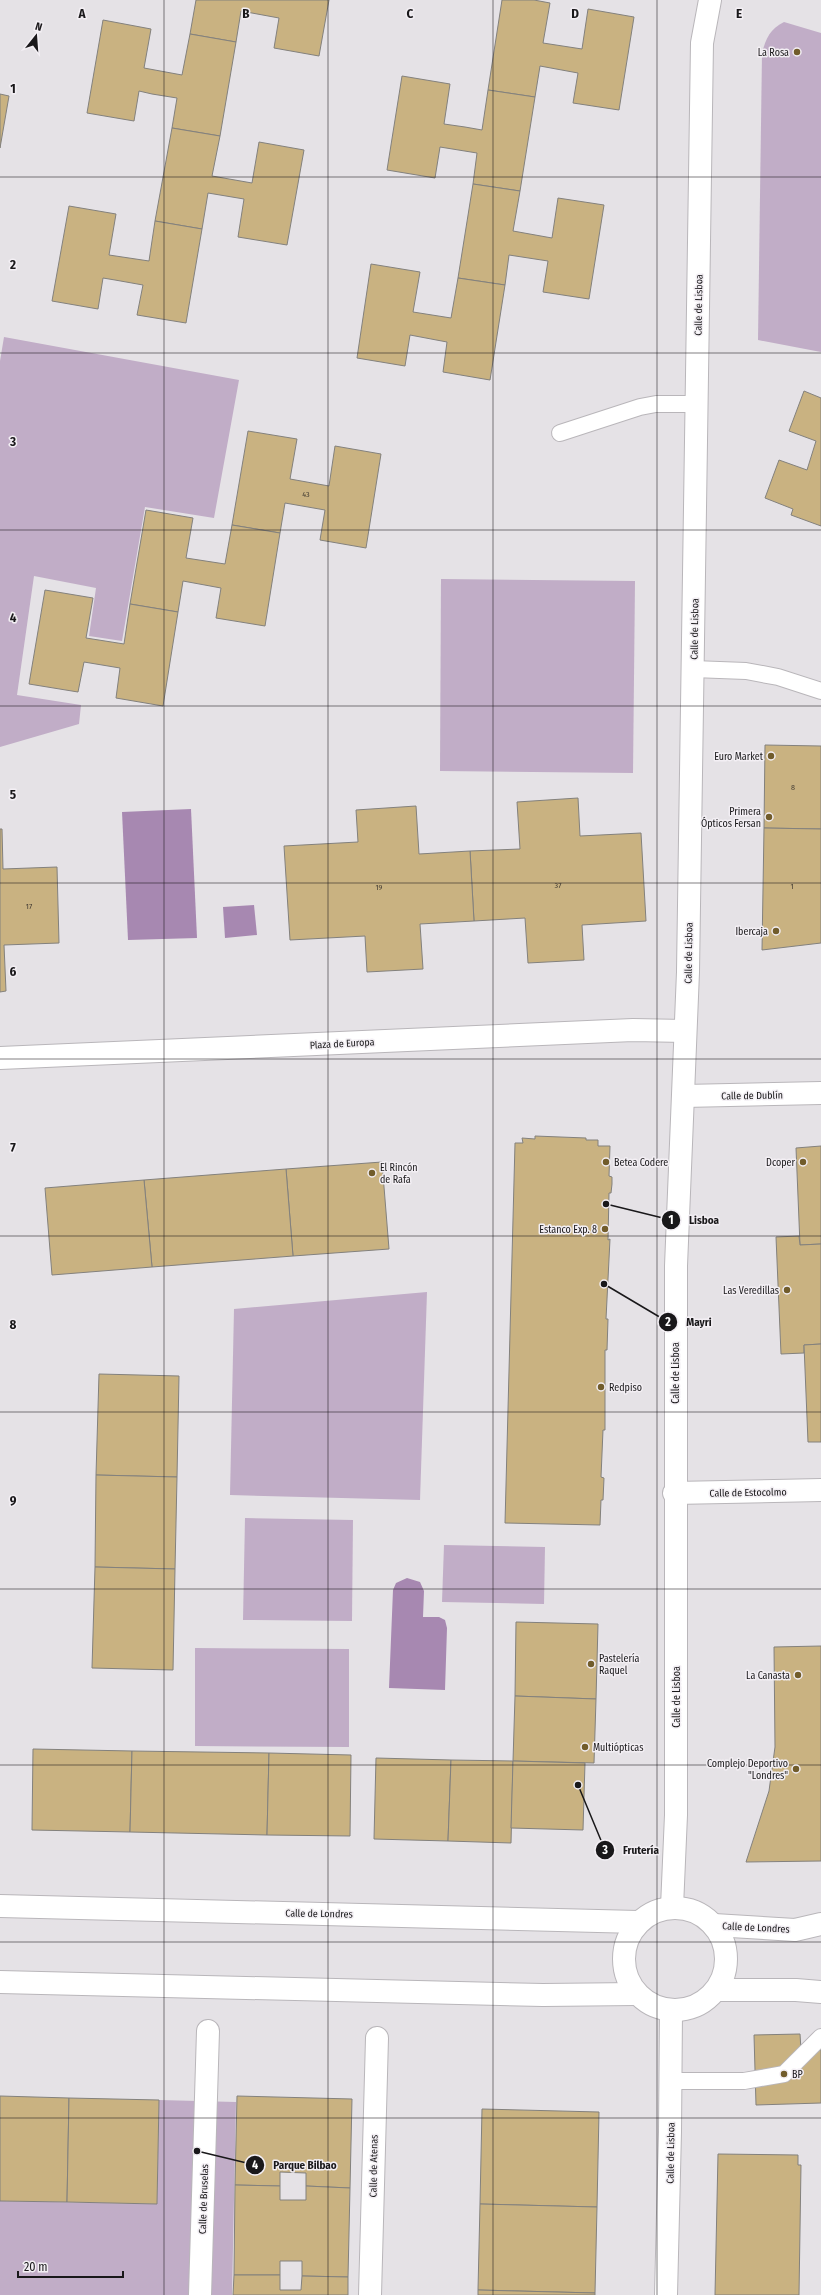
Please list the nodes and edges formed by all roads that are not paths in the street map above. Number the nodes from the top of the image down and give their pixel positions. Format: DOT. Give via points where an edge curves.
graph roads {
  1 [pos="710,0"];
  2 [pos="696,404"];
  3 [pos="560,433"];
  4 [pos="693,669"];
  5 [pos="821,691"];
  6 [pos="685,1031"];
  7 [pos="0,1058"];
  8 [pos="0,1062"];
  9 [pos="821,1093"];
  10 [pos="684,1096"];
  11 [pos="821,1490"];
  12 [pos="674,1493"];
  13 [pos="0,1906"];
  14 [pos="672,1907"];
  15 [pos="638,1922"];
  16 [pos="821,1924"];
  17 [pos="714,1925"];
  18 [pos="0,1982"];
  19 [pos="717,1990"];
  20 [pos="821,1992"];
  21 [pos="636,1994"];
  22 [pos="671,2011"];
  23 [pos="208,2031"];
  24 [pos="821,2037"];
  25 [pos="377,2038"];
  26 [pos="671,2081"];
  27 [pos="200,2295"];
  28 [pos="370,2295"];
  29 [pos="666,2295"];
  1 -- 2 [label="street, Calle de Lisboa" via="702,43"];
  2 -- 3 [label="lane" via="656,404 640,407"];
  2 -- 4 [label="street, Calle de Lisboa"];
  4 -- 5 [label="lane" via="746,671 778,677"];
  4 -- 6 [label="street, Calle de Lisboa"];
  6 -- 7 [label="street, Plaza de Europa" via="633,1030"];
  6 -- 10 [label="street, Calle de Lisboa"];
  7 -- 8 [label="lane"];
  9 -- 10 [label="street, Calle de Dublín"];
  10 -- 12 [label="street, Calle de Lisboa" via="676,1266"];
  11 -- 12 [label="street, Calle de Estocolmo"];
  12 -- 14 [label="street, Calle de Lisboa" via="676,1815"];
  13 -- 15 [label="street, Calle de Londres"];
  14 -- 15 [label="street" via="654,1912"];
  14 -- 17 [label="street" via="695,1911"];
  15 -- 21 [label="street" via="625,1944 624,1970"];
  16 -- 17 [label="street, Calle de Londres" via="796,1930"];
  17 -- 19 [label="street" via="723,1940 727,1957 725,1974"];
  18 -- 21 [label="street" via="543,1995"];
  19 -- 20 [label="street"];
  19 -- 22 [label="street" via="704,2002 688,2009"];
  21 -- 22 [label="street" via="652,2006"];
  22 -- 26 [label="street, Calle de Lisboa"];
  23 -- 27 [label="street, Calle de Bruselas"];
  24 -- 26 [label="lane" via="784,2074 744,2081"];
  25 -- 28 [label="street, Calle de Atenas"];
  26 -- 29 [label="street, Calle de Lisboa"];
}
